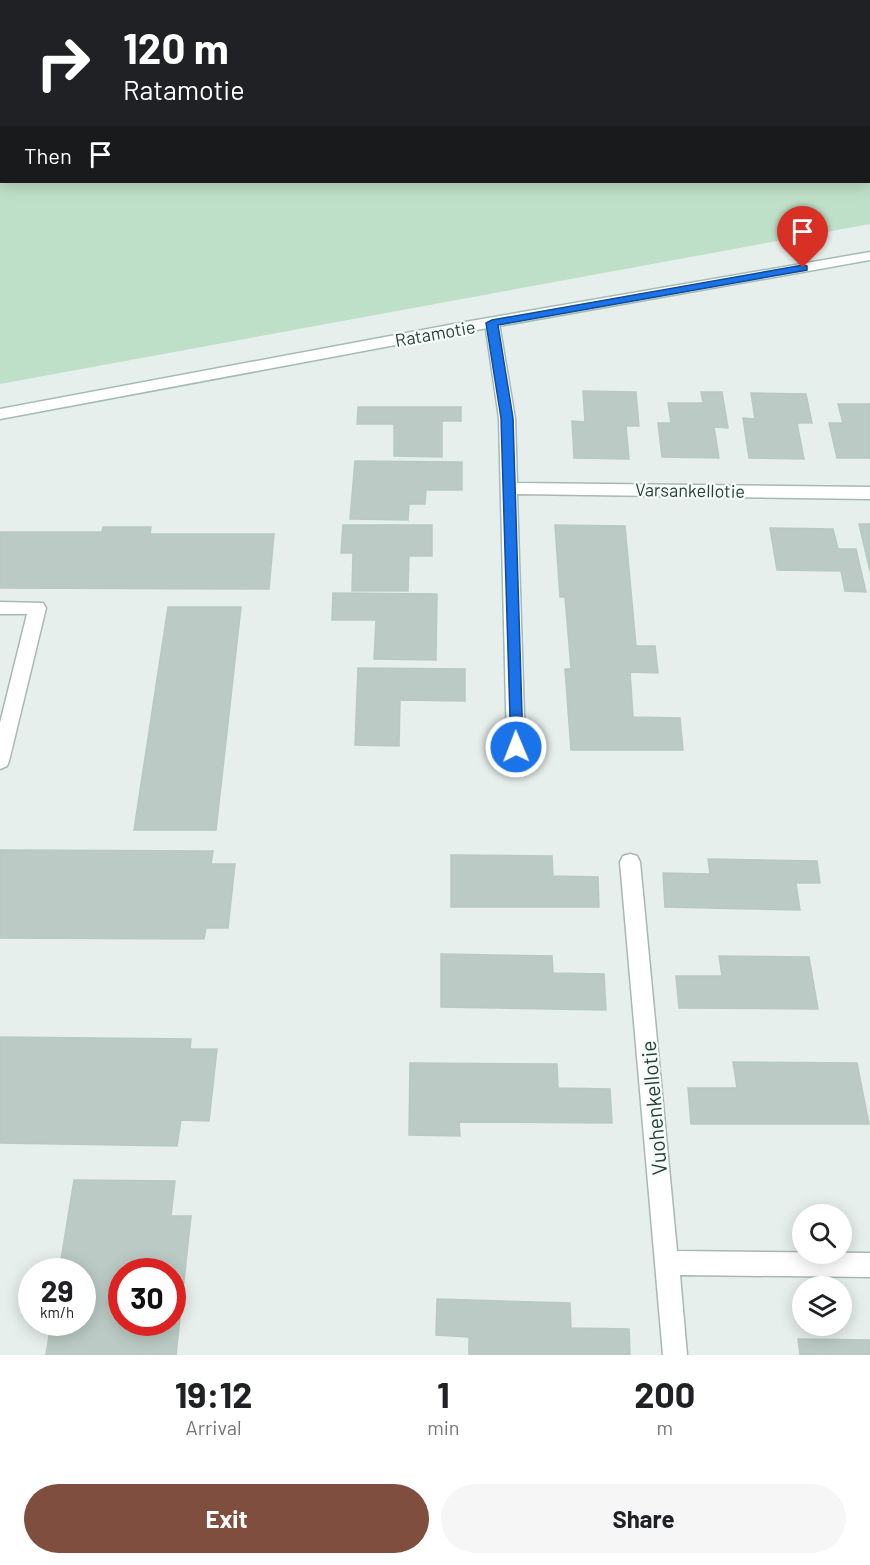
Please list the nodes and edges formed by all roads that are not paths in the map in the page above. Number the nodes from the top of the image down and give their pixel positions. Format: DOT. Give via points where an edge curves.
graph roads {
  1 [pos="870,256"];
  2 [pos="492,323"];
  3 [pos="0,414"];
  4 [pos="509,488"];
  5 [pos="870,493"];
  6 [pos="0,608"];
  7 [pos="516,747"];
  8 [pos="0,761"];
  9 [pos="630,862"];
  10 [pos="668,1263"];
  11 [pos="870,1265"];
  12 [pos="675,1355"];
  1 -- 2 [label="street, Ratamotie"];
  2 -- 3 [label="street, Ratamotie"];
  2 -- 4 [label="street" via="507,418"];
  4 -- 5 [label="street, Varsankellotie"];
  4 -- 7 [label="street"];
  6 -- 8 [label="street" via="37,608"];
  9 -- 10 [label="street, Vuohenkellotie"];
  10 -- 11 [label="street"];
  10 -- 12 [label="street, Vuohenkellotie"];
}
